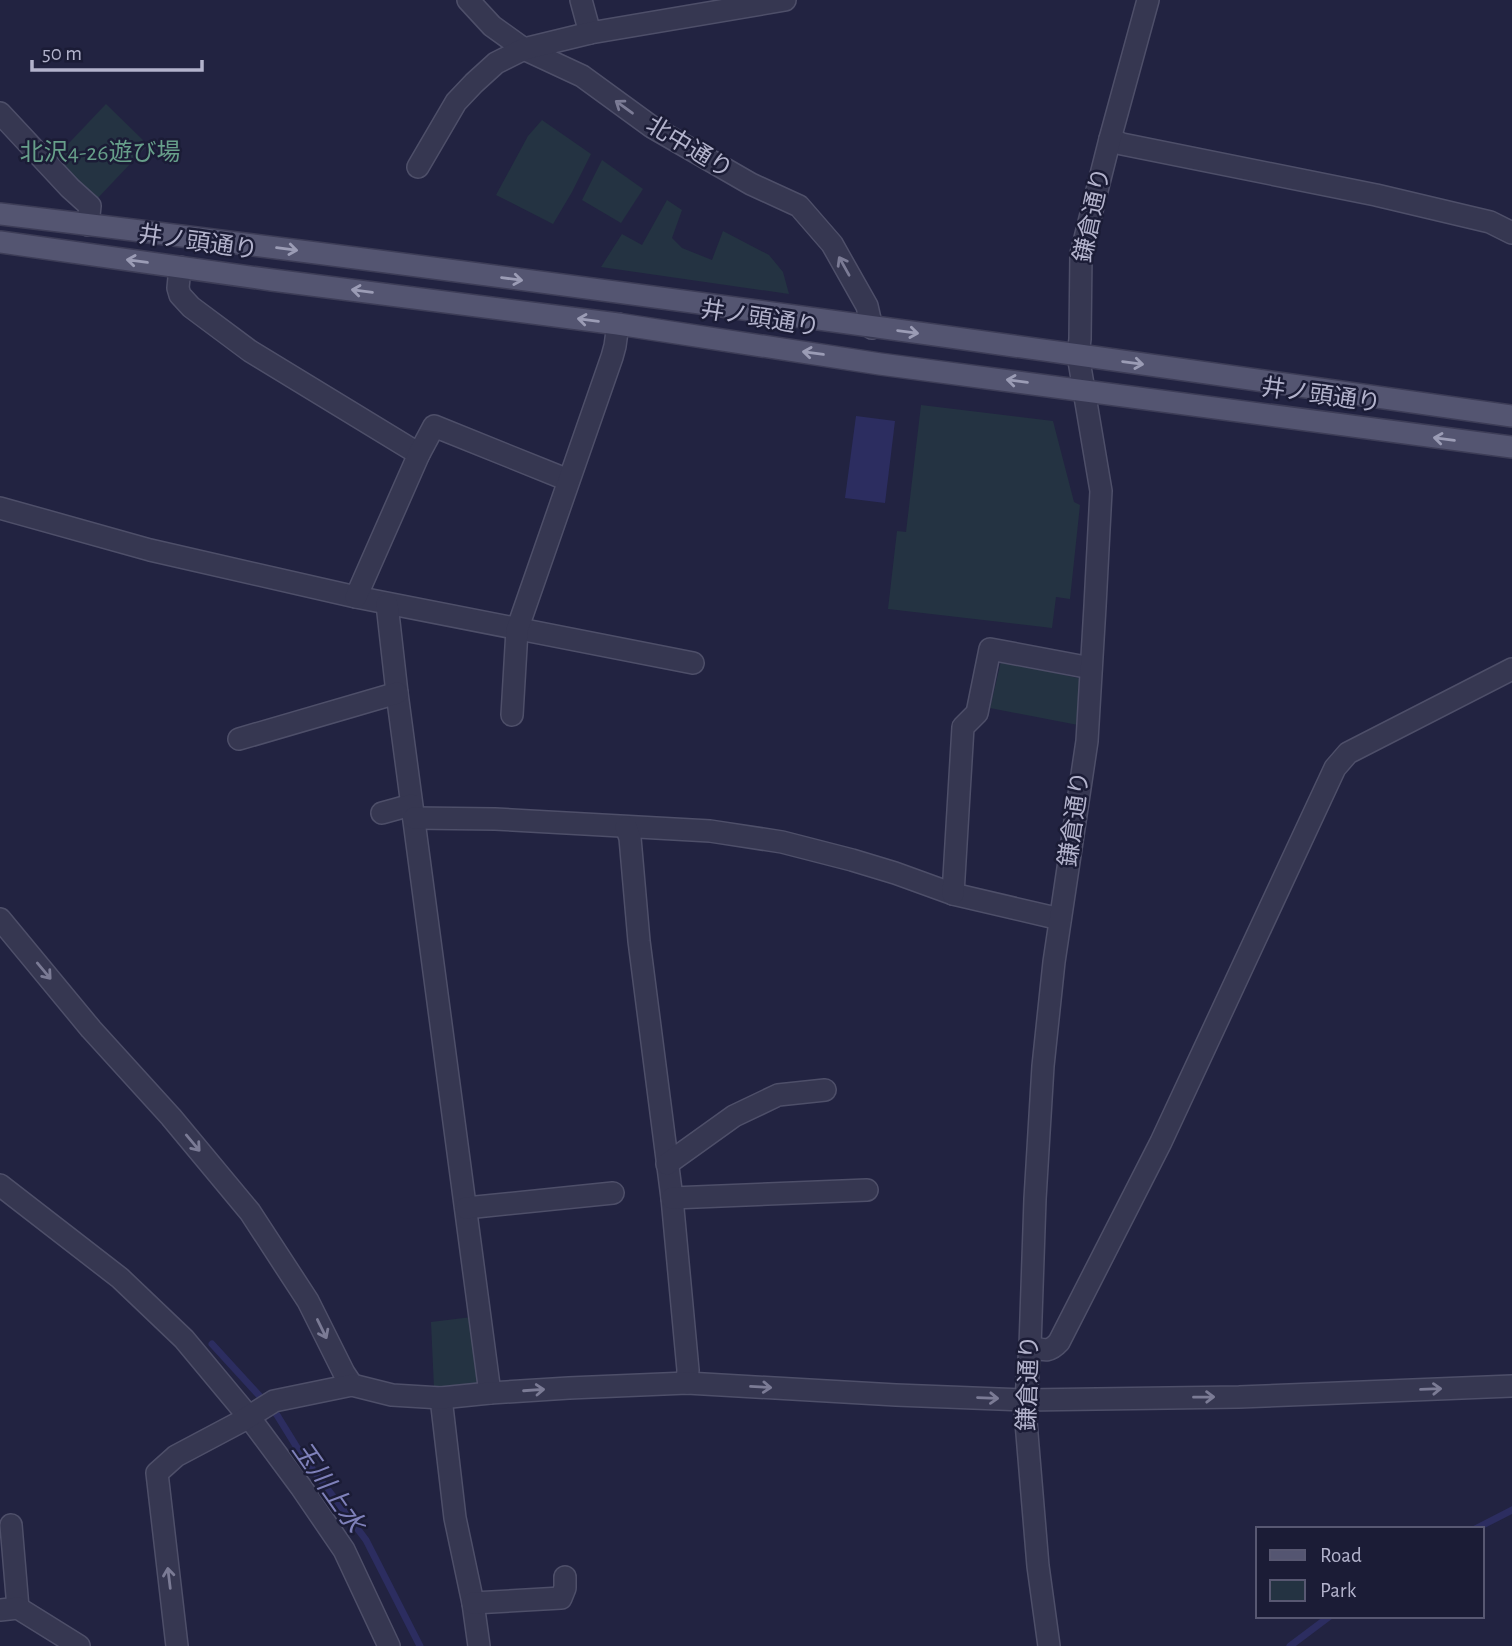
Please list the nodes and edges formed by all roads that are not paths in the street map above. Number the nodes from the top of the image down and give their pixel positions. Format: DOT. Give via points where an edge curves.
graph roads {
  1 [pos="468,0"];
  2 [pos="581,0"];
  3 [pos="785,0"];
  4 [pos="1148,0"];
  5 [pos="590,33"];
  6 [pos="524,49"];
  7 [pos="0,113"];
  8 [pos="1110,139"];
  9 [pos="418,167"];
  10 [pos="0,214"];
  11 [pos="89,225"];
  12 [pos="1512,233"];
  13 [pos="0,242"];
  14 [pos="180,267"];
  15 [pos="618,324"];
  16 [pos="872,327"];
  17 [pos="1078,355"];
  18 [pos="1084,389"];
  19 [pos="1512,416"];
  20 [pos="1512,447"];
  21 [pos="419,454"];
  22 [pos="568,480"];
  23 [pos="0,508"];
  24 [pos="356,597"];
  25 [pos="387,604"];
  26 [pos="517,629"];
  27 [pos="693,663"];
  28 [pos="1091,668"];
  29 [pos="1512,669"];
  30 [pos="397,693"];
  31 [pos="512,715"];
  32 [pos="239,739"];
  33 [pos="413,811"];
  34 [pos="382,813"];
  35 [pos="626,827"];
  36 [pos="953,894"];
  37 [pos="0,919"];
  38 [pos="1060,919"];
  39 [pos="825,1090"];
  40 [pos="667,1164"];
  41 [pos="0,1185"];
  42 [pos="867,1190"];
  43 [pos="613,1193"];
  44 [pos="671,1198"];
  45 [pos="466,1209"];
  46 [pos="1030,1347"];
  47 [pos="687,1383"];
  48 [pos="352,1385"];
  49 [pos="1512,1386"];
  50 [pos="489,1393"];
  51 [pos="441,1398"];
  52 [pos="1026,1400"];
  53 [pos="261,1409"];
  54 [pos="11,1525"];
  55 [pos="565,1577"];
  56 [pos="473,1603"];
  57 [pos="9,1609"];
  58 [pos="79,1646"];
  59 [pos="177,1646"];
  60 [pos="389,1646"];
  61 [pos="479,1646"];
  62 [pos="1049,1646"];
  1 -- 6 [label="street, 北中通り" via="492,26"];
  2 -- 5 [label="street"];
  3 -- 5 [label="street"];
  4 -- 8 [label="street, 鎌倉通り"];
  5 -- 6 [label="street"];
  6 -- 9 [label="street" via="496,63 456,102"];
  16 -- 6 [label="street, 北中通り, one-way" via="867,306 832,244 799,206 652,127 582,76"];
  7 -- 11 [label="street" via="90,206"];
  8 -- 12 [label="street" via="1376,195 1490,222"];
  8 -- 17 [label="street, 鎌倉通り" via="1081,254"];
  10 -- 11 [label="main road, 井ノ頭通り"];
  11 -- 16 [label="main road, 井ノ頭通り, one-way"];
  14 -- 13 [label="main road, 井ノ頭通り, one-way"];
  15 -- 14 [label="main road, 井ノ頭通り, one-way"];
  14 -- 21 [label="street" via="178,288 191,307 250,351"];
  18 -- 15 [label="main road, 井ノ頭通り, one-way"];
  15 -- 22 [label="street" via="612,357"];
  16 -- 17 [label="main road, 井ノ頭通り, one-way"];
  17 -- 18 [label="street, 鎌倉通り"];
  17 -- 19 [label="main road, 井ノ頭通り, one-way"];
  20 -- 18 [label="main road, 井ノ頭通り, one-way"];
  18 -- 28 [label="street, 鎌倉通り" via="1101,492"];
  21 -- 22 [label="street" via="434,426"];
  21 -- 24 [label="street"];
  22 -- 26 [label="street"];
  23 -- 24 [label="street" via="150,550"];
  24 -- 25 [label="street"];
  25 -- 26 [label="street"];
  25 -- 30 [label="street"];
  26 -- 27 [label="street"];
  26 -- 31 [label="street"];
  28 -- 36 [label="street" via="990,649 977,713 963,727"];
  28 -- 38 [label="street, 鎌倉通り" via="1087,741"];
  29 -- 46 [label="street" via="1348,753 1335,768 1161,1142 1059,1342 1052,1349"];
  30 -- 32 [label="street"];
  30 -- 33 [label="street"];
  33 -- 34 [label="street"];
  33 -- 35 [label="street"];
  33 -- 45 [label="street"];
  35 -- 36 [label="street" via="710,831 782,842"];
  35 -- 40 [label="street"];
  36 -- 38 [label="street"];
  37 -- 48 [label="street, one-way" via="250,1212 308,1301"];
  38 -- 46 [label="street, 鎌倉通り" via="1043,1066"];
  39 -- 40 [label="street" via="778,1095 734,1116"];
  40 -- 44 [label="street"];
  41 -- 53 [label="street" via="120,1278"];
  42 -- 44 [label="street"];
  43 -- 45 [label="street"];
  44 -- 47 [label="street"];
  45 -- 50 [label="street"];
  46 -- 52 [label="street, 鎌倉通り"];
  50 -- 47 [label="street, one-way"];
  47 -- 52 [label="street, one-way"];
  48 -- 51 [label="street" via="392,1395"];
  48 -- 53 [label="street"];
  52 -- 49 [label="street, one-way"];
  50 -- 51 [label="street"];
  51 -- 56 [label="street" via="455,1518"];
  52 -- 62 [label="street, 鎌倉通り" via="1038,1566"];
  59 -- 53 [label="street, one-way" via="157,1473 176,1456"];
  53 -- 60 [label="street" via="301,1487 344,1550"];
  54 -- 57 [label="street"];
  55 -- 56 [label="street" via="561,1598"];
  56 -- 61 [label="street"];
  57 -- 58 [label="street"];
}
